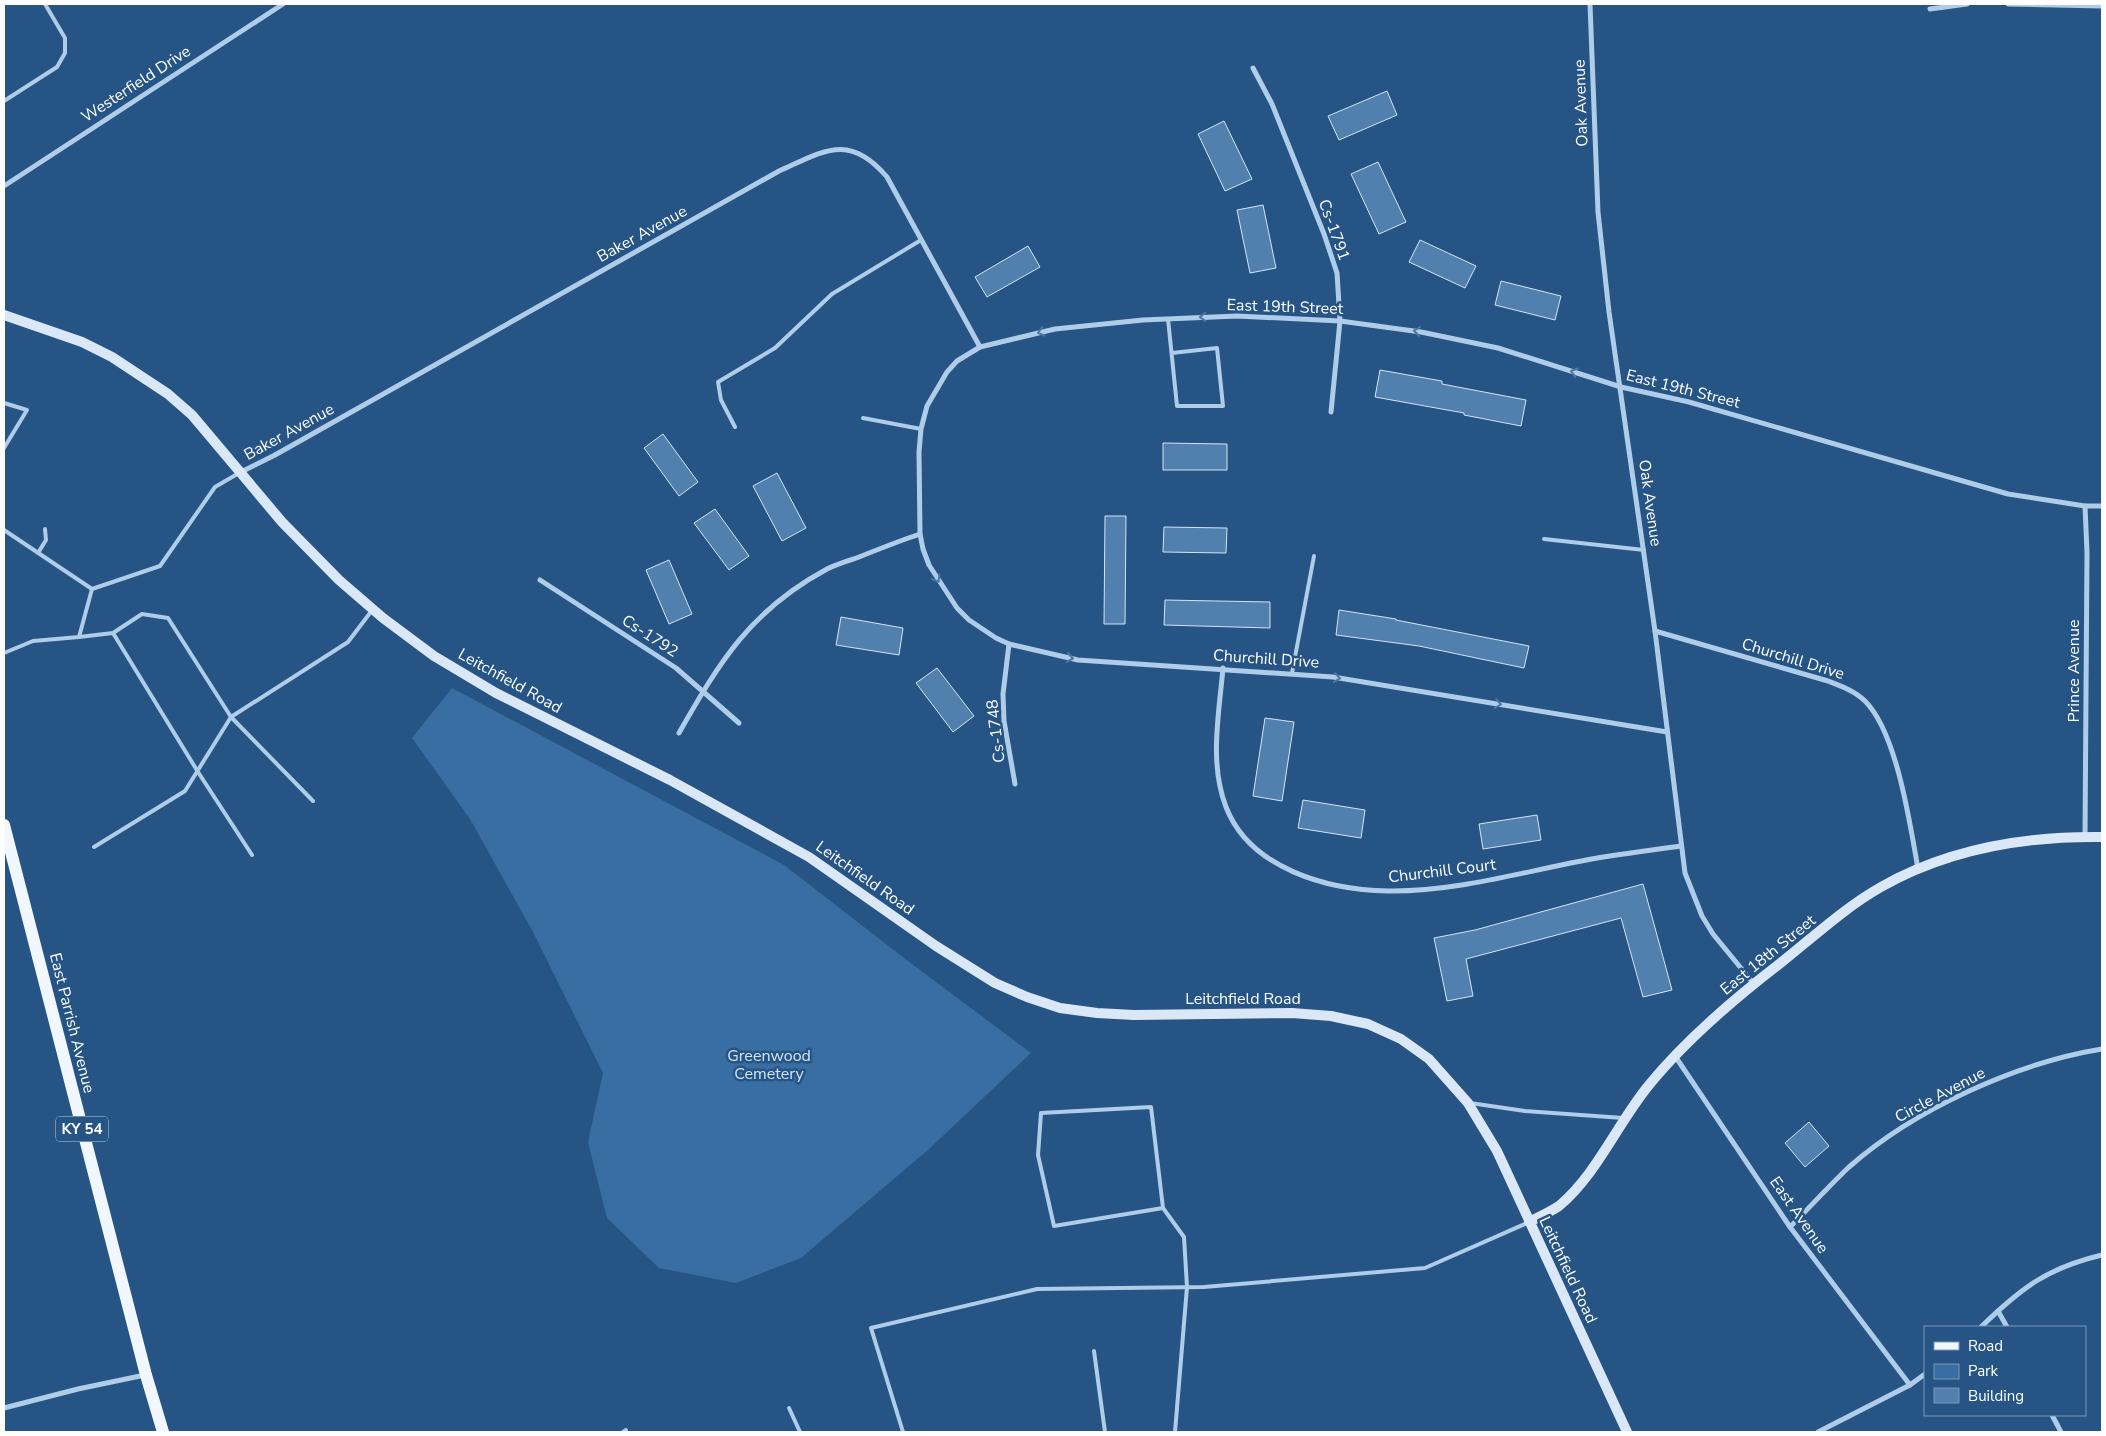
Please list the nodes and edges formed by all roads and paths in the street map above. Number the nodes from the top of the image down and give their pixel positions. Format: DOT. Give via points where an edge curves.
graph roads {
  1 [pos="45,4"];
  2 [pos="283,4"];
  3 [pos="1590,4"];
  4 [pos="1967,4"];
  5 [pos="2008,4"];
  6 [pos="2102,6"];
  7 [pos="1930,8"];
  8 [pos="1253,68"];
  9 [pos="4,101"];
  10 [pos="4,186"];
  11 [pos="921,240"];
  12 [pos="4,315"];
  13 [pos="1168,319"];
  14 [pos="1340,321"];
  15 [pos="980,347"];
  16 [pos="1172,353"];
  17 [pos="1621,387"];
  18 [pos="4,403"];
  19 [pos="1331,412"];
  20 [pos="863,418"];
  21 [pos="735,427"];
  22 [pos="921,429"];
  23 [pos="4,448"];
  24 [pos="241,472"];
  25 [pos="2085,506"];
  26 [pos="2102,506"];
  27 [pos="45,529"];
  28 [pos="4,530"];
  29 [pos="920,534"];
  30 [pos="1544,539"];
  31 [pos="1644,550"];
  32 [pos="38,552"];
  33 [pos="1314,556"];
  34 [pos="540,580"];
  35 [pos="92,589"];
  36 [pos="373,609"];
  37 [pos="1655,631"];
  38 [pos="113,634"];
  39 [pos="79,636"];
  40 [pos="1009,644"];
  41 [pos="4,652"];
  42 [pos="1223,668"];
  43 [pos="1292,673"];
  44 [pos="703,691"];
  45 [pos="231,717"];
  46 [pos="739,723"];
  47 [pos="1668,732"];
  48 [pos="678,733"];
  49 [pos="198,772"];
  50 [pos="1016,784"];
  51 [pos="313,801"];
  52 [pos="4,825"];
  53 [pos="2085,837"];
  54 [pos="2102,837"];
  55 [pos="1681,846"];
  56 [pos="94,847"];
  57 [pos="252,855"];
  58 [pos="1918,869"];
  59 [pos="1754,984"];
  60 [pos="2102,1049"];
  61 [pos="1675,1056"];
  62 [pos="1468,1103"];
  63 [pos="1625,1118"];
  64 [pos="1164,1208"];
  65 [pos="1529,1222"];
  66 [pos="1790,1227"];
  67 [pos="2102,1255"];
  68 [pos="1186,1287"];
  69 [pos="1998,1311"];
  70 [pos="1981,1326"];
  71 [pos="2006,1326"];
  72 [pos="1094,1352"];
  73 [pos="146,1375"];
  74 [pos="1924,1375"];
  75 [pos="1910,1385"];
  76 [pos="4,1408"];
  77 [pos="789,1408"];
  78 [pos="2053,1416"];
  79 [pos="163,1432"];
  80 [pos="800,1432"];
  81 [pos="903,1432"];
  82 [pos="1105,1432"];
  83 [pos="1175,1432"];
  84 [pos="1627,1432"];
  85 [pos="1818,1432"];
  86 [pos="2061,1432"];
  1 -- 9 [label="lane" via="65,38 65,53 57,67"];
  2 -- 10 [label="street, Westerfield Drive"];
  3 -- 17 [label="street, Oak Avenue" via="1598,212"];
  4 -- 7 [label="street"];
  5 -- 6 [label="street"];
  8 -- 14 [label="street, Cs-1791" via="1272,104 1324,234 1337,272"];
  11 -- 15 [label="street, Baker Avenue"];
  11 -- 21 [label="lane" via="832,294 774,348 718,382 721,400"];
  11 -- 24 [label="street, Baker Avenue" via="887,177 875,163 861,153 844,149 824,151 779,171"];
  12 -- 24 [label="street, Leitchfield Road" via="82,342 112,357 168,394 192,415"];
  14 -- 13 [label="street, East 19th Street, one-way" via="1237,316"];
  13 -- 15 [label="street, East 19th Street, one-way" via="1055,329"];
  13 -- 16 [label="lane"];
  17 -- 14 [label="street, East 19th Street, one-way" via="1498,348 1421,332"];
  14 -- 19 [label="street, Cs-1791"];
  15 -- 22 [label="street, East 19th Street" via="957,361 947,372 927,406"];
  16 -- 16 [label="lane" via="1177,406 1223,406 1217,348"];
  17 -- 25 [label="street, East 19th Street" via="1689,402 2008,494"];
  17 -- 31 [label="street, Oak Avenue"];
  18 -- 23 [label="lane" via="27,410"];
  20 -- 22 [label="lane"];
  22 -- 29 [label="street, East 19th Street"];
  24 -- 35 [label="lane" via="215,487 160,566"];
  24 -- 36 [label="street, Leitchfield Road" via="282,522 339,580"];
  25 -- 26 [label="street, East 19th Street"];
  25 -- 53 [label="street, Prince Avenue"];
  27 -- 32 [label="lane" via="46,540"];
  28 -- 32 [label="lane"];
  29 -- 40 [label="street, Churchill Drive, one-way" via="929,565 957,608 982,630"];
  29 -- 44 [label="street" via="828,568 785,594 734,644"];
  30 -- 31 [label="lane"];
  31 -- 37 [label="street, Oak Avenue"];
  32 -- 35 [label="lane"];
  33 -- 43 [label="lane"];
  34 -- 44 [label="street, Cs-1792" via="676,668"];
  35 -- 39 [label="lane"];
  36 -- 45 [label="lane" via="348,642"];
  36 -- 62 [label="street, Leitchfield Road" via="434,656 496,693 670,780 810,857 936,946 995,983 1026,997 1060,1008 1097,1013 1292,1012 1368,1024 1401,1039 1429,1059"];
  37 -- 47 [label="street, Oak Avenue"];
  37 -- 58 [label="street, Churchill Drive" via="1828,681 1865,701 1878,717 1888,738 1907,808"];
  38 -- 39 [label="lane"];
  38 -- 45 [label="lane" via="142,614 168,618"];
  38 -- 49 [label="lane"];
  39 -- 41 [label="lane" via="33,641"];
  40 -- 42 [label="street, Churchill Drive, one-way" via="1078,660"];
  40 -- 50 [label="street, Cs-1748" via="1003,703"];
  42 -- 43 [label="street, Churchill Drive"];
  42 -- 55 [label="street, Churchill Court" via="1215,754 1226,808 1240,831 1265,856 1306,876 1370,890 1415,890"];
  43 -- 47 [label="street, Churchill Drive, one-way"];
  44 -- 46 [label="street, Cs-1792"];
  44 -- 48 [label="street"];
  45 -- 49 [label="lane"];
  45 -- 51 [label="lane"];
  47 -- 55 [label="street, Oak Avenue"];
  49 -- 56 [label="lane" via="185,791"];
  49 -- 57 [label="lane"];
  52 -- 73 [label="main road, East Parrish Avenue / KY 54"];
  53 -- 54 [label="street, East 18th Street"];
  53 -- 58 [label="street, East 18th Street" via="2034,839 1991,846"];
  55 -- 59 [label="street, Oak Avenue" via="1685,873 1702,916"];
  58 -- 59 [label="street, East 18th Street" via="1864,898"];
  59 -- 61 [label="street, East 18th Street"];
  60 -- 66 [label="street, Circle Avenue" via="2042,1063 1988,1082 1914,1120 1849,1167"];
  61 -- 63 [label="street, East 18th Street"];
  61 -- 66 [label="street, East Avenue"];
  62 -- 63 [label="lane" via="1525,1111"];
  62 -- 65 [label="street, Leitchfield Road" via="1497,1151"];
  63 -- 65 [label="street, East 18th Street" via="1584,1180 1558,1206"];
  64 -- 64 [label="lane" via="1150,1107 1041,1113 1038,1155 1054,1226"];
  64 -- 68 [label="lane" via="1184,1237"];
  65 -- 68 [label="lane" via="1426,1268"];
  65 -- 84 [label="street, Leitchfield Road"];
  66 -- 75 [label="street, East Avenue"];
  67 -- 69 [label="street" via="2046,1274"];
  68 -- 81 [label="lane" via="1037,1289 871,1328"];
  68 -- 83 [label="lane"];
  69 -- 70 [label="street"];
  69 -- 71 [label="street"];
  72 -- 82 [label="lane"];
  73 -- 76 [label="street"];
  73 -- 79 [label="main road, East Parrish Avenue / KY 54"];
  74 -- 75 [label="street"];
  75 -- 85 [label="street"];
  77 -- 80 [label="lane"];
  78 -- 86 [label="street"];
}
